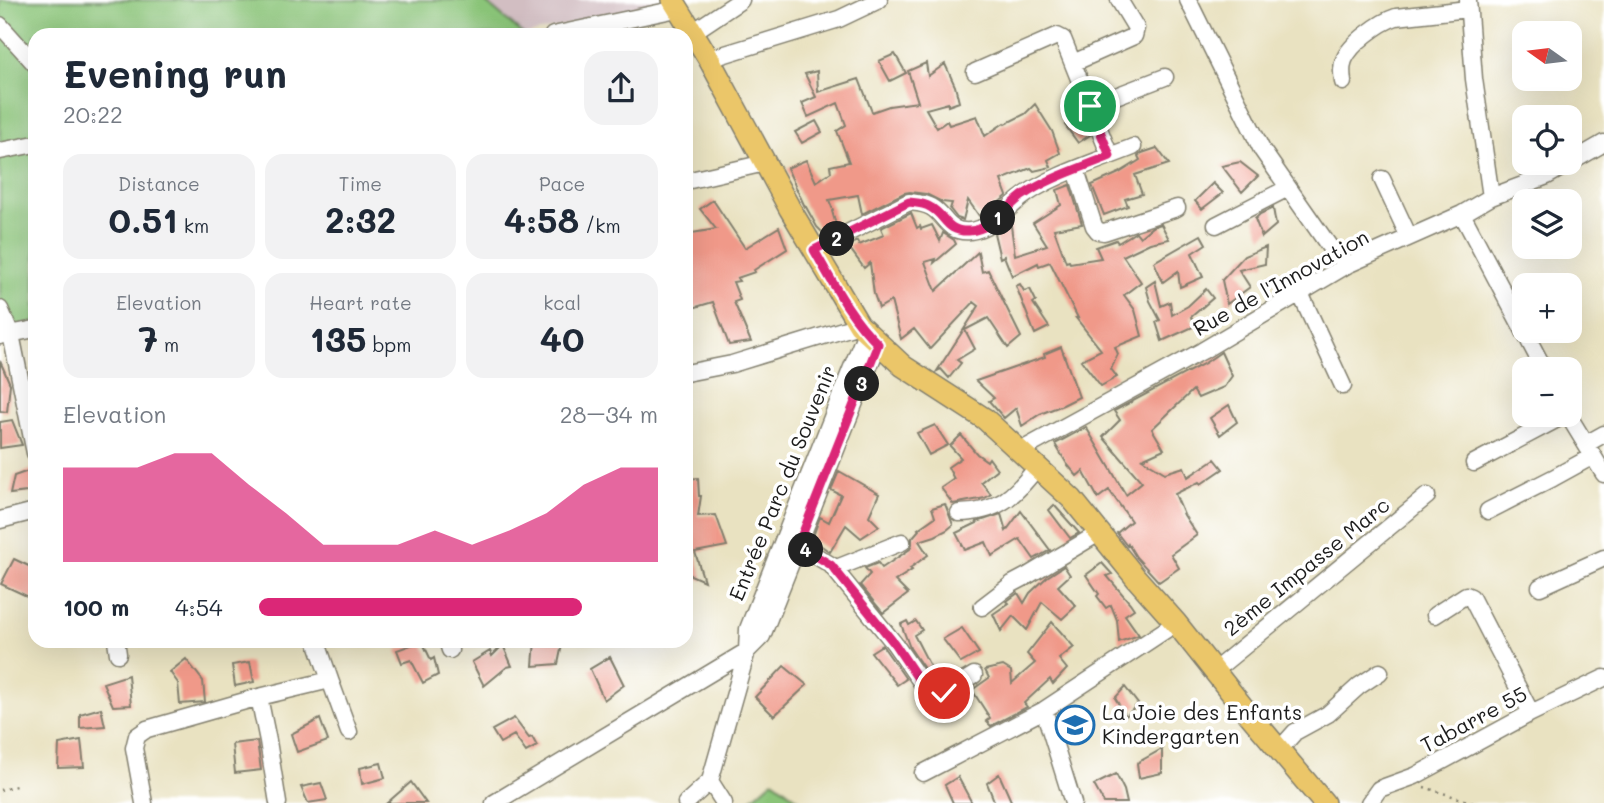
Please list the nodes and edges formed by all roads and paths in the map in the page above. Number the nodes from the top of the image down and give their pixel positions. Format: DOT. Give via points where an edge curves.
graph roads {
  1 [pos="741,0"];
  2 [pos="879,0"];
  3 [pos="1118,0"];
  4 [pos="1188,0"];
  5 [pos="675,4"];
  6 [pos="1468,5"];
  7 [pos="0,25"];
  8 [pos="581,28"];
  9 [pos="690,28"];
  10 [pos="693,32"];
  11 [pos="28,56"];
  12 [pos="709,60"];
  13 [pos="1073,63"];
  14 [pos="975,72"];
  15 [pos="1165,77"];
  16 [pos="1343,82"];
  17 [pos="1090,106"];
  18 [pos="1604,143"];
  19 [pos="28,145"];
  20 [pos="1133,146"];
  21 [pos="0,151"];
  22 [pos="1110,156"];
  23 [pos="765,163"];
  24 [pos="1076,170"];
  25 [pos="693,179"];
  26 [pos="1382,179"];
  27 [pos="1288,188"];
  28 [pos="1491,197"];
  29 [pos="1177,208"];
  30 [pos="1462,214"];
  31 [pos="1216,225"];
  32 [pos="1409,237"];
  33 [pos="814,250"];
  34 [pos="1347,265"];
  35 [pos="1300,293"];
  36 [pos="0,309"];
  37 [pos="28,330"];
  38 [pos="868,333"];
  39 [pos="6,335"];
  40 [pos="1538,357"];
  41 [pos="693,372"];
  42 [pos="1343,386"];
  43 [pos="28,425"];
  44 [pos="1543,427"];
  45 [pos="1574,427"];
  46 [pos="1604,434"];
  47 [pos="1589,450"];
  48 [pos="1020,451"];
  49 [pos="1474,463"];
  50 [pos="1037,467"];
  51 [pos="1604,474"];
  52 [pos="1427,496"];
  53 [pos="1488,511"];
  54 [pos="28,513"];
  55 [pos="959,513"];
  56 [pos="0,520"];
  57 [pos="1099,533"];
  58 [pos="902,542"];
  59 [pos="798,545"];
  60 [pos="1604,558"];
  61 [pos="834,569"];
  62 [pos="1540,587"];
  63 [pos="982,607"];
  64 [pos="1435,615"];
  65 [pos="1176,623"];
  66 [pos="319,648"];
  67 [pos="747,651"];
  68 [pos="1214,671"];
  69 [pos="1380,671"];
  70 [pos="974,675"];
  71 [pos="1604,678"];
  72 [pos="330,680"];
  73 [pos="259,697"];
  74 [pos="1044,710"];
  75 [pos="1531,713"];
  76 [pos="349,732"];
  77 [pos="1279,750"];
  78 [pos="923,773"];
  79 [pos="710,781"];
  80 [pos="16,786"];
  81 [pos="1425,788"];
  82 [pos="0,790"];
  83 [pos="144,803"];
  84 [pos="278,803"];
  85 [pos="494,803"];
  86 [pos="686,803"];
  87 [pos="724,803"];
  88 [pos="1073,803"];
  89 [pos="1324,803"];
  90 [pos="1369,803"];
  91 [pos="1474,803"];
  1 -- 10 [label="street"];
  2 -- 12 [label="street" via="839,19"];
  3 -- 13 [label="street" via="1136,28 1135,34"];
  4 -- 27 [label="street" via="1262,150"];
  5 -- 8 [label="street"];
  5 -- 9 [label="main road"];
  6 -- 16 [label="street" via="1396,16 1376,25 1345,57"];
  6 -- 28 [label="street"];
  7 -- 11 [label="street"];
  10 -- 12 [label="main road"];
  12 -- 23 [label="main road"];
  13 -- 14 [label="street" via="1063,39 1057,36"];
  13 -- 17 [label="street"];
  15 -- 17 [label="street"];
  17 -- 22 [label="street"];
  18 -- 28 [label="street, Rue de l'Innovation" via="1547,176"];
  19 -- 21 [label="street"];
  20 -- 22 [label="street"];
  22 -- 24 [label="street"];
  23 -- 25 [label="street"];
  23 -- 33 [label="main road"];
  24 -- 29 [label="street" via="1098,231"];
  24 -- 33 [label="street" via="1022,197 981,228 956,229 933,208 909,202"];
  26 -- 32 [label="street"];
  27 -- 31 [label="street"];
  27 -- 34 [label="street"];
  28 -- 30 [label="street, Rue de l'Innovation"];
  30 -- 32 [label="street, Rue de l'Innovation"];
  30 -- 40 [label="street"];
  32 -- 34 [label="street, Rue de l'Innovation"];
  33 -- 38 [label="main road"];
  34 -- 35 [label="street, Rue de l'Innovation"];
  35 -- 42 [label="street"];
  35 -- 48 [label="street, Rue de l'Innovation"];
  36 -- 39 [label="street"];
  37 -- 39 [label="street"];
  38 -- 41 [label="street"];
  38 -- 48 [label="main road" via="903,366 985,419"];
  38 -- 59 [label="street, Entrée Parc du Souvenir"];
  38 -- 67 [label="street, Entrée Parc du Souvenir" via="748,629"];
  39 -- 43 [label="street"];
  44 -- 49 [label="street"];
  45 -- 47 [label="street"];
  46 -- 47 [label="street"];
  47 -- 51 [label="street"];
  47 -- 53 [label="street" via="1553,478"];
  48 -- 50 [label="main road"];
  50 -- 55 [label="street" via="1010,497 985,511"];
  50 -- 57 [label="main road" via="1072,499"];
  52 -- 68 [label="street, 2ème Impasse Marc"];
  54 -- 56 [label="street"];
  57 -- 63 [label="street"];
  57 -- 65 [label="main road"];
  58 -- 61 [label="street"];
  59 -- 61 [label="street"];
  59 -- 67 [label="street, Entrée Parc du Souvenir" via="762,636"];
  60 -- 62 [label="street"];
  61 -- 70 [label="street" via="923,686 944,693"];
  64 -- 75 [label="street" via="1466,595 1471,597"];
  65 -- 68 [label="main road"];
  65 -- 74 [label="street"];
  66 -- 72 [label="street"];
  67 -- 79 [label="street, Entrée Parc du Souvenir"];
  67 -- 85 [label="street"];
  68 -- 77 [label="main road"];
  69 -- 77 [label="street" via="1328,714 1295,732"];
  71 -- 75 [label="street, Tabarre 55"];
  72 -- 73 [label="street"];
  72 -- 76 [label="street"];
  73 -- 83 [label="street" via="142,731 134,748"];
  73 -- 84 [label="street"];
  74 -- 78 [label="street"];
  74 -- 88 [label="street"];
  75 -- 90 [label="street, Tabarre 55" via="1415,776 1379,789"];
  77 -- 89 [label="main road"];
  79 -- 86 [label="street"];
  79 -- 87 [label="street"];
  80 -- 82 [label="path"];
  81 -- 91 [label="path"];
}
